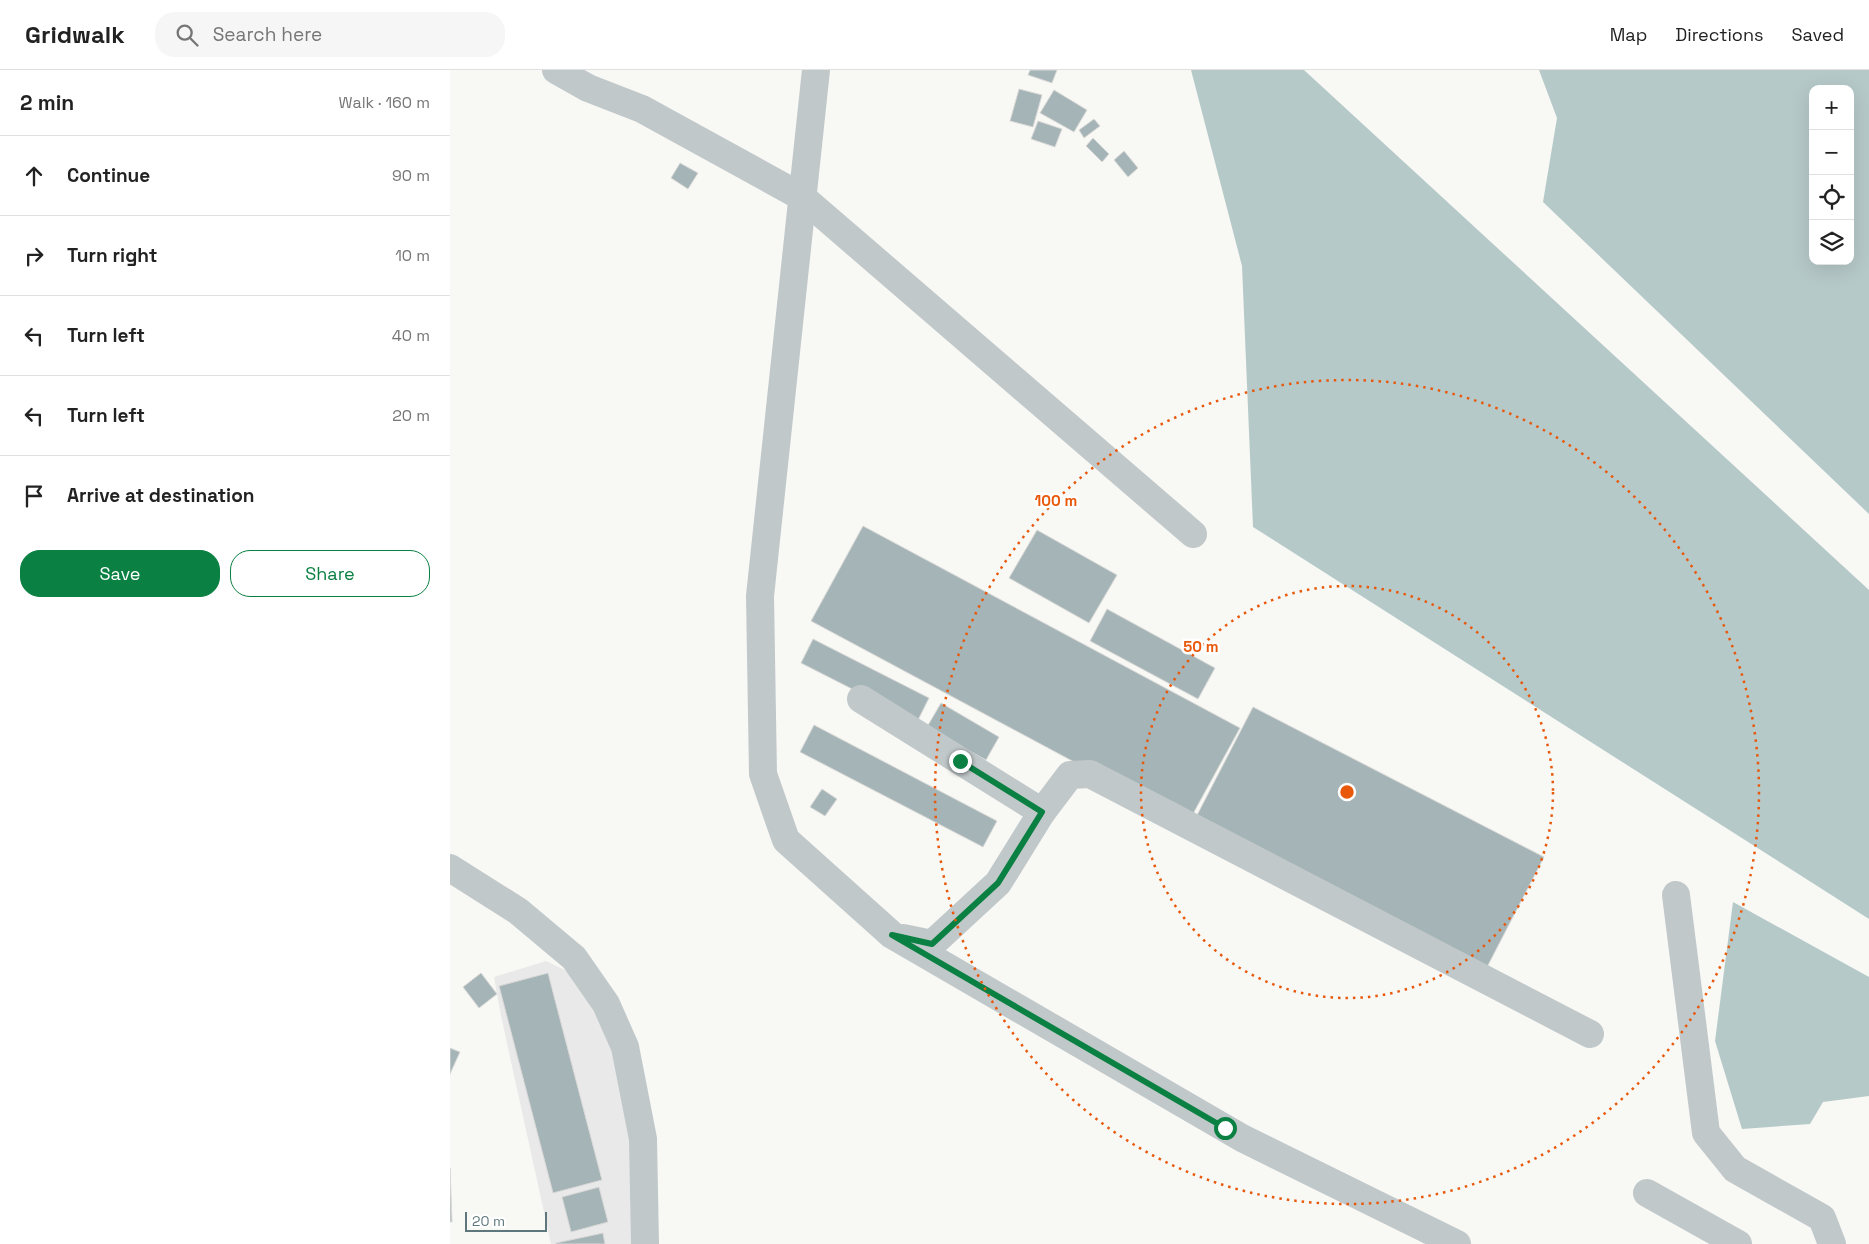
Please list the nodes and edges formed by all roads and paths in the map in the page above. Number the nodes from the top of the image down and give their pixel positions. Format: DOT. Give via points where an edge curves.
graph roads {
  1 [pos="556,70"];
  2 [pos="816,70"];
  3 [pos="802,197"];
  4 [pos="1193,534"];
  5 [pos="862,699"];
  6 [pos="1042,812"];
  7 [pos="450,868"];
  8 [pos="1676,895"];
  9 [pos="892,935"];
  10 [pos="1590,1034"];
  11 [pos="1647,1193"];
  12 [pos="645,1244"];
  13 [pos="1457,1244"];
  14 [pos="1738,1244"];
  15 [pos="1832,1244"];
  1 -- 3 [label="street" via="588,88 642,110"];
  2 -- 3 [label="street"];
  3 -- 4 [label="street"];
  3 -- 9 [label="street" via="760,596 763,774 786,840"];
  5 -- 6 [label="street"];
  6 -- 9 [label="street" via="998,883 932,944"];
  6 -- 10 [label="street" via="1070,775 1090,774"];
  7 -- 12 [label="street" via="518,911 574,958 606,1004 625,1047 643,1139"];
  8 -- 15 [label="street" via="1706,1133 1734,1169 1822,1218"];
  9 -- 13 [label="street" via="1242,1138"];
  11 -- 14 [label="street"];
}
